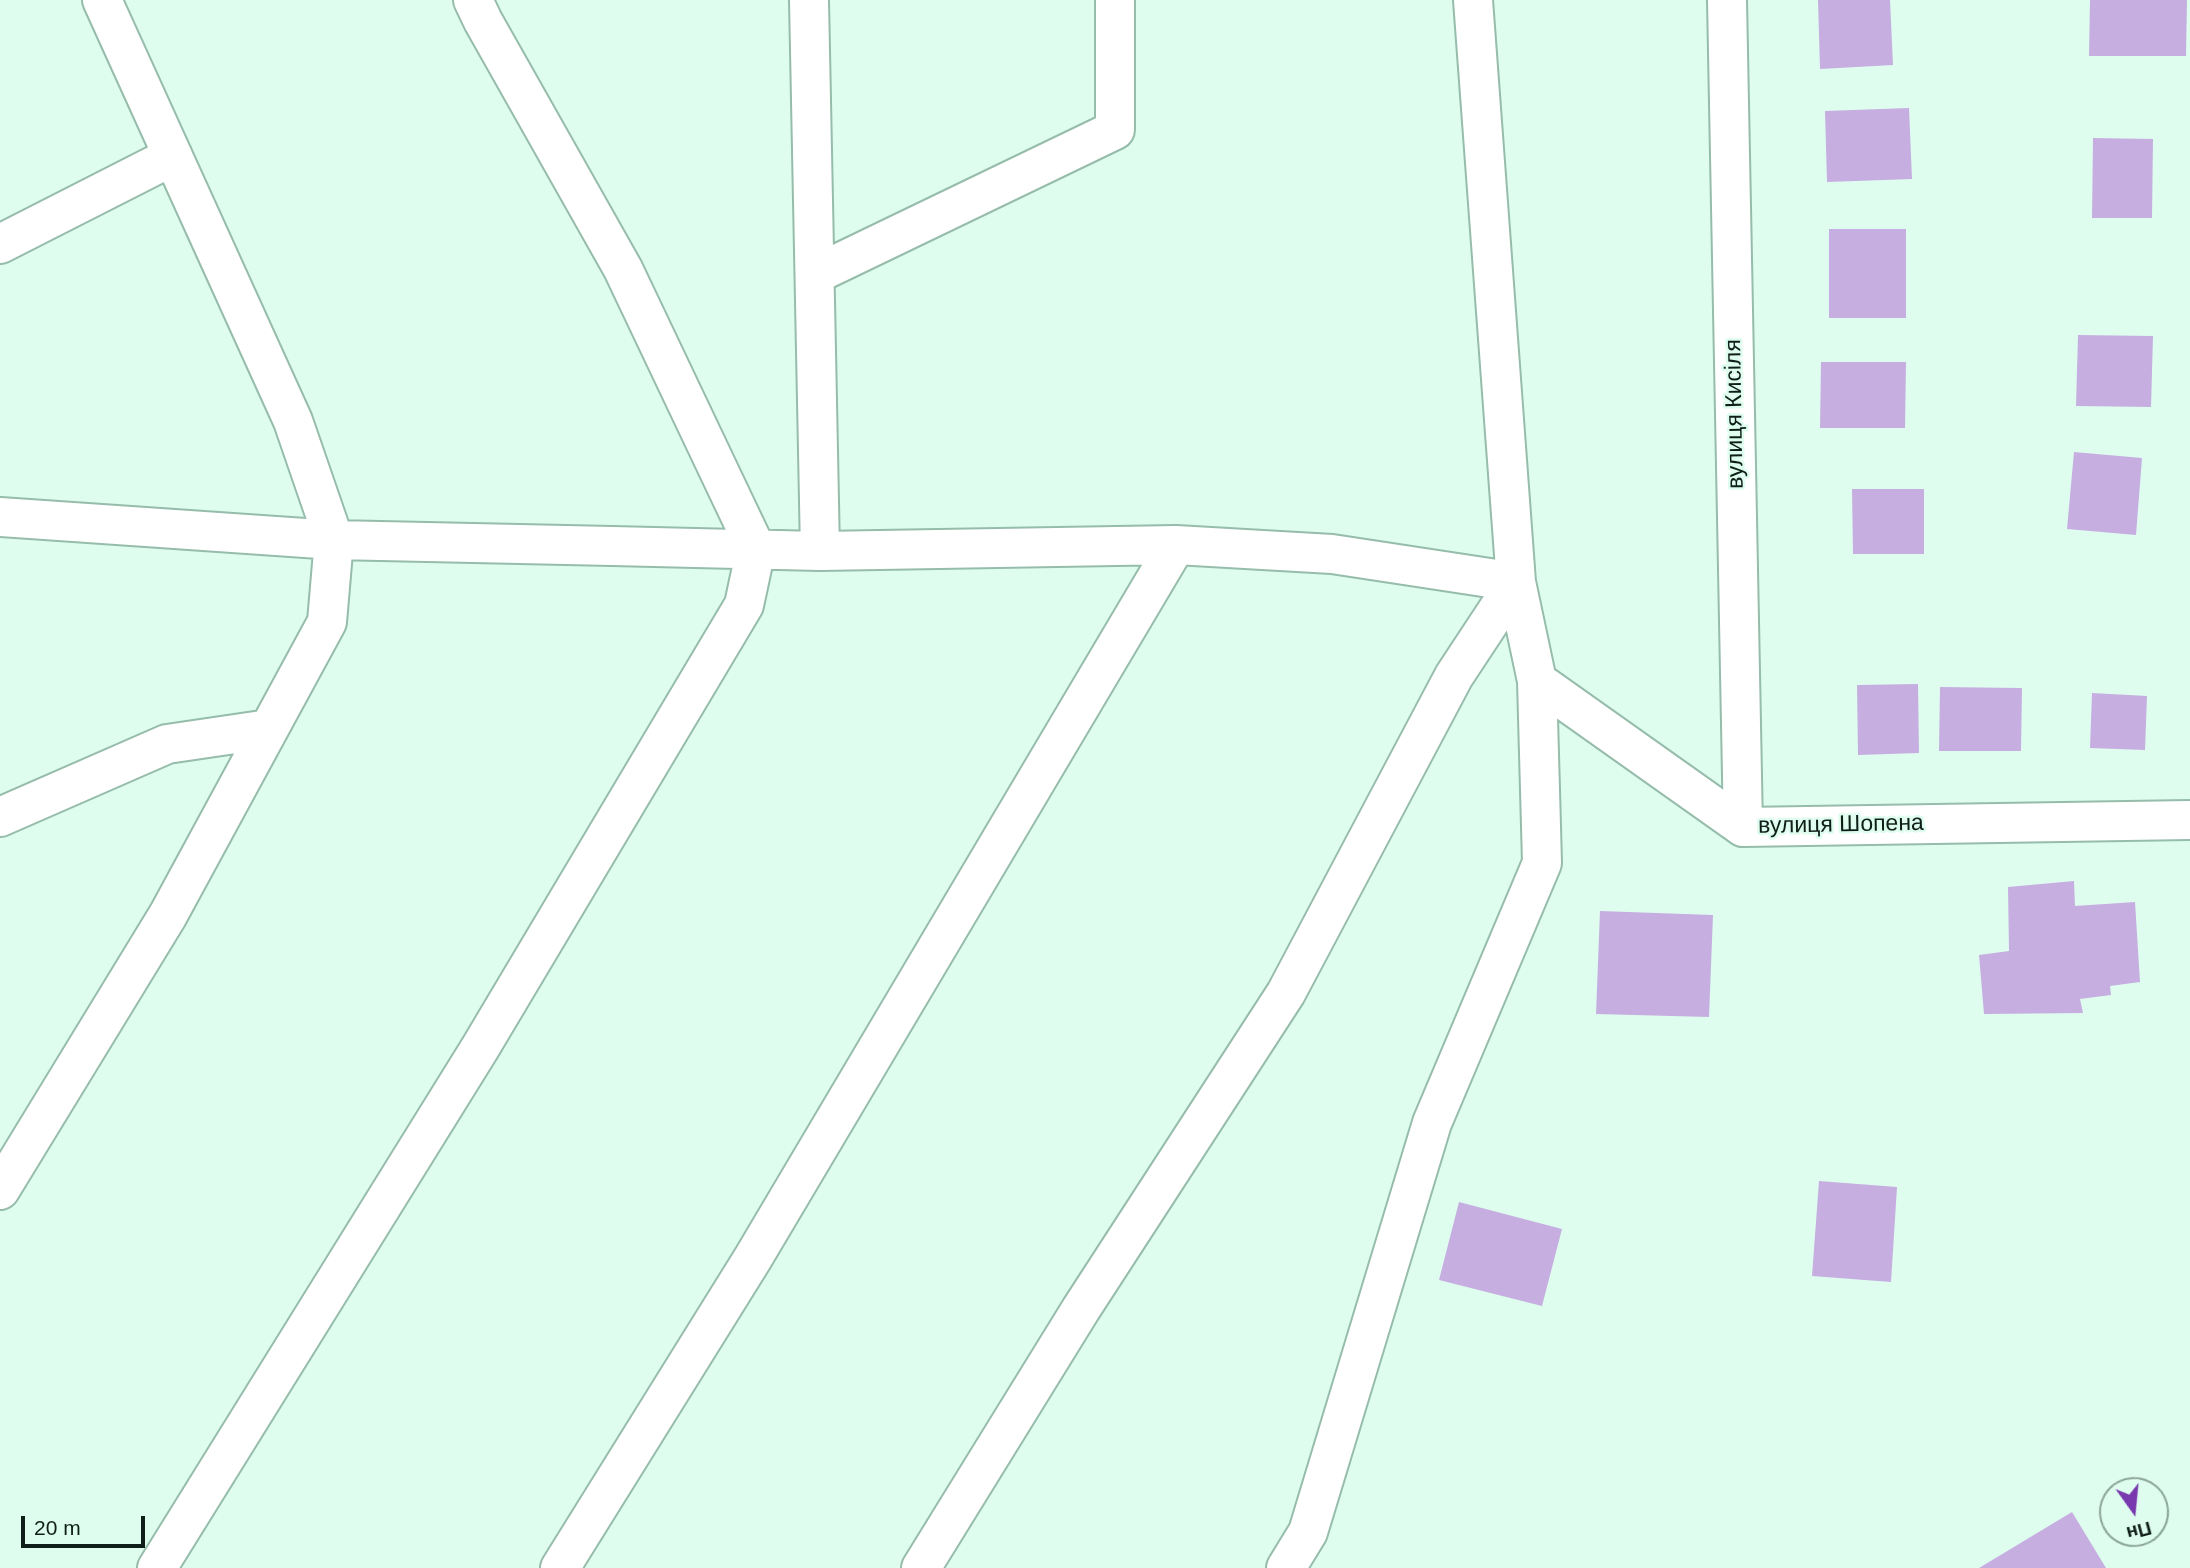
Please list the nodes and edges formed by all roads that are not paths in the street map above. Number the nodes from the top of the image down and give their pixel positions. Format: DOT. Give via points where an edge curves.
graph roads {
  1 [pos="102,0"];
  2 [pos="473,0"];
  3 [pos="809,0"];
  4 [pos="1115,0"];
  5 [pos="1473,0"];
  6 [pos="1727,0"];
  7 [pos="173,156"];
  8 [pos="0,244"];
  9 [pos="816,274"];
  10 [pos="0,517"];
  11 [pos="334,540"];
  12 [pos="1176,545"];
  13 [pos="756,549"];
  14 [pos="820,551"];
  15 [pos="1516,582"];
  16 [pos="1537,681"];
  17 [pos="269,729"];
  18 [pos="0,817"];
  19 [pos="2190,820"];
  20 [pos="1744,827"];
  21 [pos="0,1190"];
  22 [pos="157,1568"];
  23 [pos="560,1568"];
  24 [pos="921,1568"];
  25 [pos="1286,1568"];
  1 -- 7 [label="street"];
  2 -- 13 [label="street" via="623,269"];
  3 -- 9 [label="street"];
  4 -- 9 [label="street" via="1115,130"];
  5 -- 15 [label="street"];
  6 -- 20 [label="street, вулиця Кисіля"];
  7 -- 8 [label="street"];
  7 -- 11 [label="street" via="293,421"];
  9 -- 14 [label="street"];
  10 -- 11 [label="street"];
  11 -- 13 [label="street"];
  11 -- 17 [label="street" via="327,622"];
  12 -- 14 [label="street"];
  12 -- 15 [label="street" via="1332,554"];
  12 -- 23 [label="street" via="753,1258"];
  13 -- 14 [label="street"];
  13 -- 22 [label="street" via="744,605 737,617 481,1048"];
  15 -- 16 [label="street"];
  15 -- 24 [label="street" via="1454,676 1286,993 1081,1309"];
  16 -- 20 [label="street, вулиця Шопена"];
  16 -- 25 [label="street" via="1542,863 1432,1123 1308,1532"];
  17 -- 18 [label="street" via="167,744"];
  17 -- 21 [label="street" via="167,915"];
  19 -- 20 [label="street, вулиця Шопена"];
}
